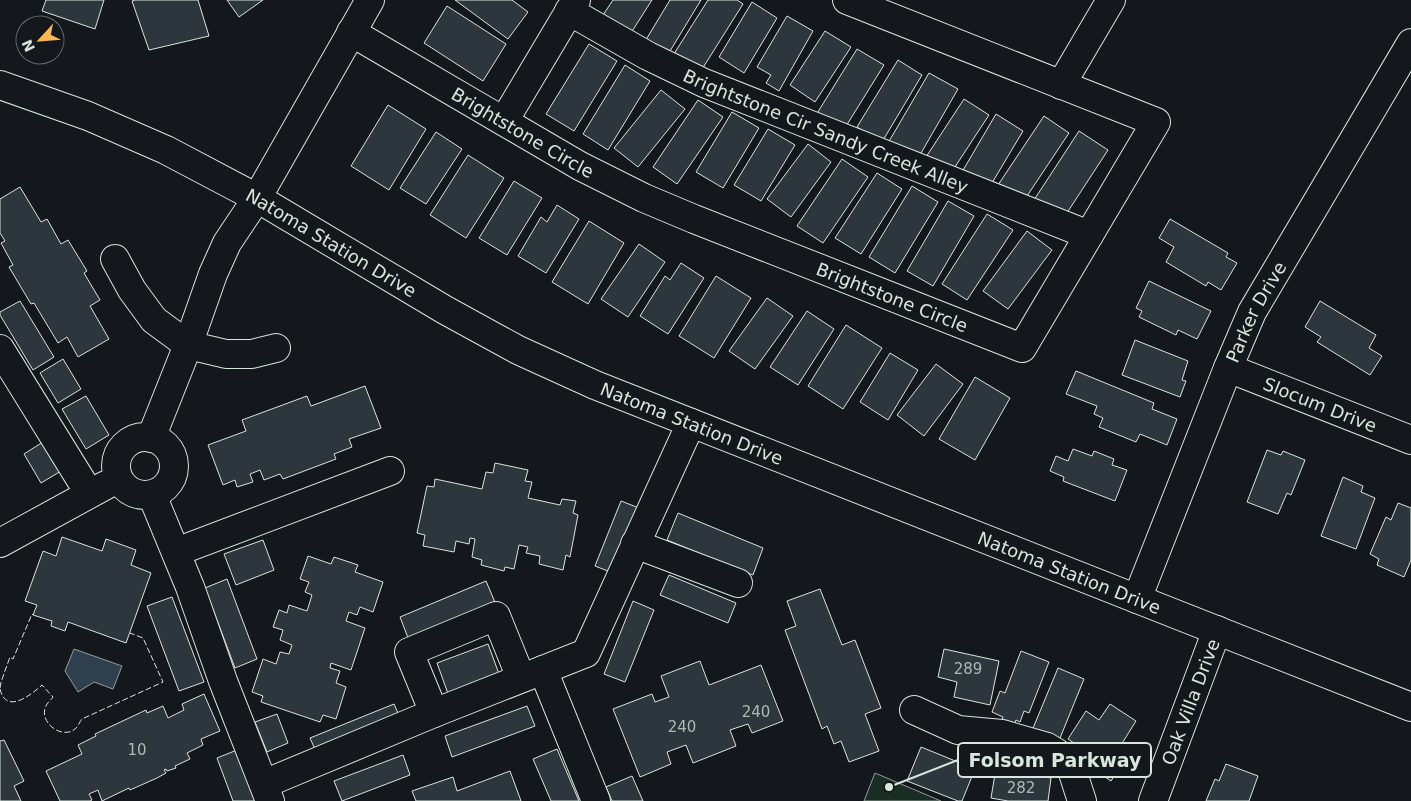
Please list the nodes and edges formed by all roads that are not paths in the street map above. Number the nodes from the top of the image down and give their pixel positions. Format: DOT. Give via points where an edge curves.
graph roads {
  1 [pos="370,0"];
  2 [pos="847,0"];
  3 [pos="1110,0"];
  4 [pos="573,6"];
  5 [pos="351,32"];
  6 [pos="1411,43"];
  7 [pos="0,85"];
  8 [pos="1061,85"];
  9 [pos="504,121"];
  10 [pos="257,198"];
  11 [pos="1089,235"];
  12 [pos="116,259"];
  13 [pos="188,345"];
  14 [pos="276,348"];
  15 [pos="0,349"];
  16 [pos="1228,368"];
  17 [pos="691,423"];
  18 [pos="151,438"];
  19 [pos="1411,440"];
  20 [pos="390,471"];
  21 [pos="118,478"];
  22 [pos="89,493"];
  23 [pos="152,495"];
  24 [pos="0,544"];
  25 [pos="635,544"];
  26 [pos="176,552"];
  27 [pos="738,583"];
  28 [pos="1137,599"];
  29 [pos="1217,630"];
  30 [pos="532,674"];
  31 [pos="1411,707"];
  32 [pos="914,710"];
  33 [pos="434,713"];
  34 [pos="267,793"];
  35 [pos="596,801"];
  36 [pos="1082,801"];
  37 [pos="1153,801"];
  1 -- 5 [label="street"];
  2 -- 8 [label="street"];
  3 -- 8 [label="street"];
  4 -- 9 [label="street"];
  4 -- 11 [label="street, Brightstone Cir Sandy Creek Alley" via="648,56 704,83"];
  5 -- 9 [label="street, Brightstone Circle"];
  5 -- 10 [label="street"];
  6 -- 16 [label="street, Parker Drive" via="1252,312"];
  7 -- 10 [label="street, Natoma Station Drive" via="88,116 166,150"];
  8 -- 11 [label="street, Brightstone Circle" via="1156,122"];
  9 -- 11 [label="street, Brightstone Circle" via="580,166 644,198 1022,348"];
  10 -- 13 [label="street" via="227,244"];
  10 -- 17 [label="street, Natoma Station Drive" via="518,350"];
  12 -- 13 [label="street" via="132,290 154,320"];
  13 -- 14 [label="street" via="226,354 252,354"];
  13 -- 18 [label="street"];
  15 -- 22 [label="street"];
  16 -- 19 [label="street, Slocum Drive"];
  16 -- 28 [label="street, Parker Drive"];
  17 -- 25 [label="street"];
  17 -- 28 [label="street, Natoma Station Drive"];
  18 -- 21 [label="street" via="138,438 122,447 115,464"];
  18 -- 23 [label="street" via="170,451 174,469 167,485"];
  20 -- 26 [label="street"];
  21 -- 22 [label="street"];
  21 -- 23 [label="street" via="134,494"];
  22 -- 24 [label="street"];
  23 -- 26 [label="street"];
  25 -- 27 [label="street"];
  25 -- 30 [label="street" via="586,653"];
  26 -- 34 [label="street"];
  28 -- 29 [label="street, Natoma Station Drive"];
  29 -- 31 [label="street, Natoma Station Drive"];
  29 -- 37 [label="street, Oak Villa Drive"];
  30 -- 33 [label="street"];
  30 -- 33 [label="street" via="496,616 409,652"];
  30 -- 35 [label="street"];
  32 -- 36 [label="street" via="958,730 1002,734 1047,747 1058,753 1072,770"];
  33 -- 34 [label="street"];
}
